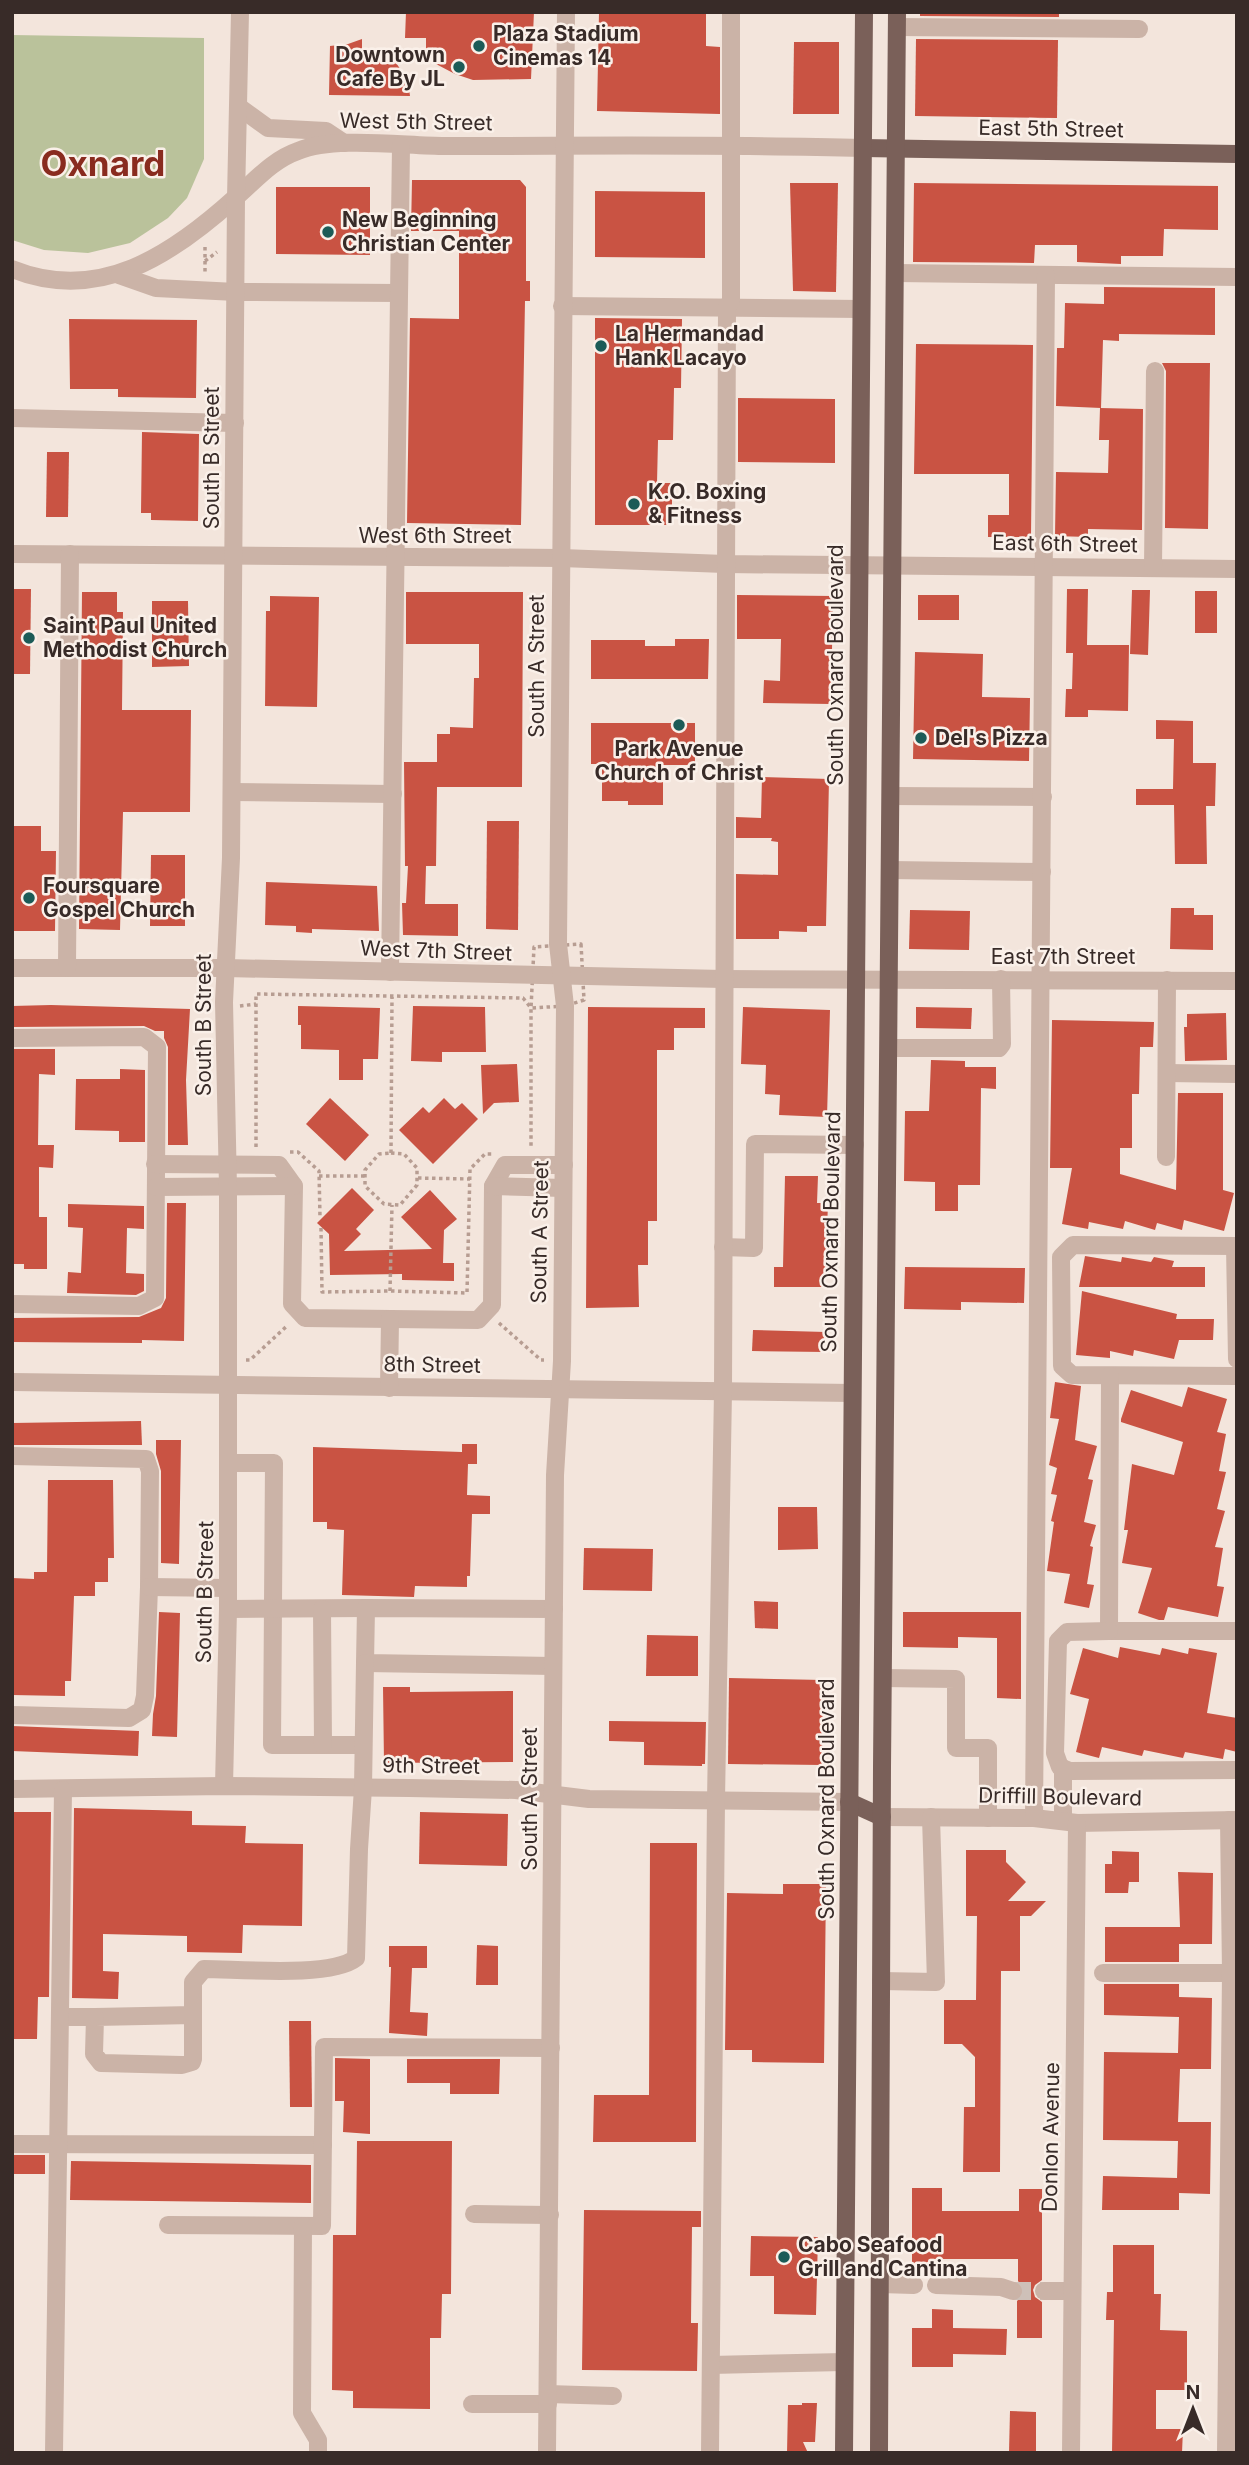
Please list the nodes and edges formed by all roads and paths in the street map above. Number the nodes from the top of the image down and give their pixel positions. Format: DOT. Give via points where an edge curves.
graph roads {
  1 [pos="240,12"];
  2 [pos="566,12"];
  3 [pos="731,12"];
  4 [pos="864,12"];
  5 [pos="897,20"];
  6 [pos="1139,29"];
  7 [pos="239,107"];
  8 [pos="344,143"];
  9 [pos="401,146"];
  10 [pos="565,146"];
  11 [pos="732,146"];
  12 [pos="863,148"];
  13 [pos="898,149"];
  14 [pos="1237,155"];
  15 [pos="236,198"];
  16 [pos="205,247"];
  17 [pos="220,250"];
  18 [pos="205,261"];
  19 [pos="15,273"];
  20 [pos="896,274"];
  21 [pos="119,275"];
  22 [pos="1046,275"];
  23 [pos="1237,276"];
  24 [pos="205,278"];
  25 [pos="236,292"];
  26 [pos="399,293"];
  27 [pos="562,306"];
  28 [pos="727,307"];
  29 [pos="861,309"];
  30 [pos="1155,371"];
  31 [pos="12,418"];
  32 [pos="235,423"];
  33 [pos="12,554"];
  34 [pos="71,554"];
  35 [pos="234,556"];
  36 [pos="395,558"];
  37 [pos="561,558"];
  38 [pos="725,564"];
  39 [pos="859,566"];
  40 [pos="894,566"];
  41 [pos="1044,566"];
  42 [pos="1153,568"];
  43 [pos="1237,569"];
  44 [pos="232,792"];
  45 [pos="393,794"];
  46 [pos="891,796"];
  47 [pos="1042,797"];
  48 [pos="890,870"];
  49 [pos="1042,872"];
  50 [pos="12,968"];
  51 [pos="67,968"];
  52 [pos="226,968"];
  53 [pos="390,972"];
  54 [pos="562,976"];
  55 [pos="723,979"];
  56 [pos="858,979"];
  57 [pos="889,979"];
  58 [pos="1001,979"];
  59 [pos="1041,979"];
  60 [pos="1167,980"];
  61 [pos="1237,981"];
  62 [pos="392,997"];
  63 [pos="12,1038"];
  64 [pos="889,1048"];
  65 [pos="1167,1073"];
  66 [pos="1237,1074"];
  67 [pos="855,1145"];
  68 [pos="256,1152"];
  69 [pos="284,1152"];
  70 [pos="391,1153"];
  71 [pos="531,1153"];
  72 [pos="496,1154"];
  73 [pos="1166,1157"];
  74 [pos="228,1163"];
  75 [pos="155,1164"];
  76 [pos="564,1165"];
  77 [pos="319,1175"];
  78 [pos="365,1176"];
  79 [pos="418,1178"];
  80 [pos="470,1179"];
  81 [pos="294,1186"];
  82 [pos="493,1186"];
  83 [pos="156,1187"];
  84 [pos="229,1187"];
  85 [pos="563,1188"];
  86 [pos="392,1205"];
  87 [pos="320,1216"];
  88 [pos="320,1228"];
  89 [pos="1236,1246"];
  90 [pos="723,1247"];
  91 [pos="390,1291"];
  92 [pos="322,1292"];
  93 [pos="12,1304"];
  94 [pos="486,1311"];
  95 [pos="301,1312"];
  96 [pos="390,1319"];
  97 [pos="228,1359"];
  98 [pos="1237,1359"];
  99 [pos="562,1361"];
  100 [pos="1110,1376"];
  101 [pos="1237,1376"];
  102 [pos="12,1382"];
  103 [pos="228,1386"];
  104 [pos="389,1388"];
  105 [pos="559,1389"];
  106 [pos="723,1391"];
  107 [pos="852,1393"];
  108 [pos="12,1456"];
  109 [pos="228,1463"];
  110 [pos="149,1587"];
  111 [pos="228,1588"];
  112 [pos="366,1608"];
  113 [pos="228,1609"];
  114 [pos="272,1609"];
  115 [pos="322,1609"];
  116 [pos="554,1609"];
  117 [pos="1109,1631"];
  118 [pos="1237,1631"];
  119 [pos="365,1663"];
  120 [pos="553,1666"];
  121 [pos="883,1678"];
  122 [pos="12,1715"];
  123 [pos="323,1745"];
  124 [pos="363,1745"];
  125 [pos="1063,1768"];
  126 [pos="1237,1770"];
  127 [pos="223,1786"];
  128 [pos="363,1788"];
  129 [pos="12,1789"];
  130 [pos="63,1790"];
  131 [pos="553,1795"];
  132 [pos="716,1800"];
  133 [pos="849,1802"];
  134 [pos="882,1817"];
  135 [pos="931,1817"];
  136 [pos="988,1818"];
  137 [pos="1034,1818"];
  138 [pos="1233,1820"];
  139 [pos="1070,1822"];
  140 [pos="1103,1973"];
  141 [pos="1231,1973"];
  142 [pos="881,1981"];
  143 [pos="193,2015"];
  144 [pos="60,2017"];
  145 [pos="95,2017"];
  146 [pos="551,2048"];
  147 [pos="12,2144"];
  148 [pos="58,2144"];
  149 [pos="323,2145"];
  150 [pos="474,2214"];
  151 [pos="550,2215"];
  152 [pos="168,2225"];
  153 [pos="303,2226"];
  154 [pos="880,2284"];
  155 [pos="914,2285"];
  156 [pos="936,2285"];
  157 [pos="1013,2291"];
  158 [pos="1044,2291"];
  159 [pos="1072,2291"];
  160 [pos="1232,2344"];
  161 [pos="845,2362"];
  162 [pos="711,2365"];
  163 [pos="613,2396"];
  164 [pos="548,2399"];
  165 [pos="472,2404"];
  166 [pos="54,2453"];
  167 [pos="318,2453"];
  168 [pos="547,2453"];
  169 [pos="710,2453"];
  170 [pos="844,2453"];
  171 [pos="878,2453"];
  172 [pos="1071,2453"];
  173 [pos="1226,2453"];
  1 -- 7 [label="street, South B Street"];
  2 -- 10 [label="street, South A Street"];
  3 -- 11 [label="street"];
  4 -- 12 [label="main road, South Oxnard Boulevard"];
  5 -- 6 [label="street"];
  5 -- 13 [label="main road"];
  7 -- 8 [label="street" via="268,128 326,131"];
  7 -- 15 [label="street, South B Street"];
  8 -- 9 [label="street, West 5th Street"];
  8 -- 15 [label="street, West 5th Street" via="298,150 266,169"];
  9 -- 10 [label="street, West 5th Street"];
  9 -- 26 [label="street"];
  10 -- 11 [label="street, West 5th Street"];
  10 -- 27 [label="street, South A Street"];
  11 -- 12 [label="street, West 5th Street"];
  11 -- 28 [label="street" via="731,301"];
  12 -- 13 [label="main road, East 5th Street"];
  12 -- 29 [label="main road, South Oxnard Boulevard"];
  13 -- 14 [label="main road, East 5th Street"];
  13 -- 20 [label="main road"];
  15 -- 21 [label="street, West 5th Street" via="163,253"];
  15 -- 25 [label="street, South B Street"];
  16 -- 18 [label="path"];
  17 -- 18 [label="path"];
  18 -- 24 [label="path"];
  19 -- 21 [label="street, West 5th Street" via="60,281"];
  20 -- 22 [label="street"];
  20 -- 40 [label="main road"];
  21 -- 25 [label="street" via="156,288"];
  22 -- 23 [label="street"];
  22 -- 41 [label="street"];
  25 -- 26 [label="street"];
  25 -- 32 [label="street, South B Street"];
  26 -- 36 [label="street"];
  27 -- 28 [label="street"];
  27 -- 37 [label="street, South A Street"];
  28 -- 29 [label="street"];
  28 -- 38 [label="street"];
  29 -- 39 [label="main road, South Oxnard Boulevard"];
  30 -- 42 [label="street"];
  31 -- 32 [label="street"];
  32 -- 35 [label="street, South B Street"];
  33 -- 34 [label="street, West 6th Street"];
  34 -- 35 [label="street, West 6th Street"];
  34 -- 51 [label="street"];
  35 -- 36 [label="street, West 6th Street"];
  35 -- 44 [label="street, South B Street"];
  36 -- 37 [label="street, West 6th Street"];
  36 -- 45 [label="street"];
  37 -- 38 [label="street, West 6th Street"];
  37 -- 54 [label="street, South A Street" via="558,944"];
  38 -- 39 [label="street, West 6th Street"];
  38 -- 55 [label="street"];
  39 -- 40 [label="street, East 6th Street"];
  39 -- 56 [label="main road, South Oxnard Boulevard"];
  40 -- 41 [label="street, East 6th Street"];
  40 -- 46 [label="main road"];
  41 -- 42 [label="street, East 6th Street"];
  41 -- 47 [label="street"];
  42 -- 43 [label="street, East 6th Street"];
  44 -- 45 [label="street"];
  44 -- 52 [label="street, South B Street"];
  45 -- 53 [label="street"];
  46 -- 47 [label="street"];
  46 -- 48 [label="main road"];
  47 -- 49 [label="street"];
  48 -- 49 [label="street"];
  48 -- 57 [label="main road"];
  49 -- 59 [label="street"];
  50 -- 51 [label="street, West 7th Street"];
  51 -- 52 [label="street, West 7th Street"];
  52 -- 53 [label="street, West 7th Street"];
  52 -- 74 [label="street, South B Street"];
  53 -- 54 [label="street, West 7th Street"];
  54 -- 55 [label="street, West 7th Street"];
  54 -- 76 [label="street, South A Street"];
  55 -- 56 [label="street, West 7th Street"];
  55 -- 90 [label="street"];
  56 -- 57 [label="street, East 7th Street"];
  56 -- 67 [label="main road, South Oxnard Boulevard"];
  57 -- 58 [label="street, East 7th Street"];
  57 -- 64 [label="main road"];
  58 -- 59 [label="street, East 7th Street"];
  58 -- 64 [label="street" via="999,1048"];
  59 -- 60 [label="street, East 7th Street"];
  59 -- 137 [label="street"];
  60 -- 61 [label="street, East 7th Street"];
  60 -- 65 [label="street"];
  62 -- 68 [label="path" via="256,994"];
  62 -- 70 [label="path"];
  62 -- 71 [label="path" via="523,999 531,1008"];
  63 -- 75 [label="street" via="144,1037 157,1047"];
  64 -- 121 [label="main road"];
  65 -- 66 [label="street"];
  65 -- 73 [label="street"];
  67 -- 90 [label="street" via="755,1144 754,1248"];
  67 -- 107 [label="main road, South Oxnard Boulevard"];
  69 -- 77 [label="path" via="298,1152"];
  70 -- 78 [label="path" via="379,1154"];
  70 -- 79 [label="path" via="404,1154 417,1168"];
  72 -- 80 [label="path" via="485,1154 470,1169"];
  74 -- 75 [label="street"];
  74 -- 81 [label="street" via="279,1165"];
  74 -- 84 [label="street, South B Street"];
  75 -- 83 [label="street"];
  76 -- 82 [label="street" via="505,1165"];
  76 -- 85 [label="street, South A Street"];
  77 -- 78 [label="path"];
  77 -- 87 [label="path"];
  78 -- 86 [label="path" via="365,1186 384,1204"];
  79 -- 80 [label="path"];
  79 -- 86 [label="path" via="400,1205"];
  80 -- 91 [label="path" via="467,1293"];
  81 -- 84 [label="street"];
  81 -- 95 [label="street" via="292,1304"];
  82 -- 85 [label="street"];
  82 -- 94 [label="street" via="492,1305"];
  83 -- 84 [label="street"];
  83 -- 93 [label="street" via="155,1297 139,1306"];
  84 -- 97 [label="street, South B Street"];
  85 -- 99 [label="street, South A Street"];
  86 -- 91 [label="path"];
  88 -- 92 [label="path"];
  89 -- 98 [label="street"];
  89 -- 100 [label="street" via="1073,1245 1061,1257 1062,1366 1072,1375"];
  90 -- 106 [label="street"];
  91 -- 92 [label="path"];
  92 -- 95 [label="path"];
  94 -- 96 [label="street" via="478,1320"];
  94 -- 99 [label="path" via="541,1360"];
  95 -- 96 [label="street" via="305,1318"];
  95 -- 97 [label="path" via="250,1360"];
  96 -- 104 [label="street"];
  97 -- 103 [label="street, South B Street"];
  99 -- 105 [label="street, South A Street"];
  100 -- 101 [label="street"];
  100 -- 117 [label="street"];
  102 -- 103 [label="street, 8th Street"];
  103 -- 104 [label="street, 8th Street"];
  103 -- 109 [label="street, South B Street"];
  104 -- 105 [label="street, 8th Street"];
  105 -- 106 [label="street, 8th Street"];
  105 -- 116 [label="street, South A Street"];
  106 -- 107 [label="street, 8th Street"];
  106 -- 132 [label="street"];
  107 -- 133 [label="main road, South Oxnard Boulevard"];
  108 -- 110 [label="street" via="146,1459 150,1471"];
  109 -- 111 [label="street, South B Street"];
  109 -- 114 [label="street" via="274,1463"];
  110 -- 111 [label="street"];
  110 -- 122 [label="street" via="142,1710 129,1718"];
  111 -- 113 [label="street, South B Street"];
  112 -- 115 [label="street"];
  112 -- 116 [label="street"];
  112 -- 119 [label="street"];
  113 -- 114 [label="street"];
  113 -- 127 [label="street, South B Street"];
  114 -- 115 [label="street"];
  114 -- 123 [label="street" via="272,1745"];
  115 -- 123 [label="street"];
  116 -- 120 [label="street, South A Street"];
  117 -- 118 [label="street, Donlon Avenue"];
  117 -- 125 [label="street, Donlon Avenue" via="1067,1632 1058,1641 1055,1753"];
  119 -- 120 [label="street"];
  119 -- 124 [label="street"];
  120 -- 131 [label="street, South A Street"];
  121 -- 134 [label="main road"];
  121 -- 136 [label="street" via="956,1679 956,1748 988,1748"];
  123 -- 124 [label="street"];
  124 -- 128 [label="street"];
  125 -- 126 [label="street"];
  125 -- 139 [label="street, Donlon Avenue"];
  127 -- 128 [label="street, 9th Street"];
  127 -- 130 [label="street, 9th Street"];
  128 -- 131 [label="street, 9th Street" via="516,1790"];
  128 -- 143 [label="street" via="356,1958 349,1964 316,1970 204,1969 193,1982"];
  129 -- 130 [label="street, 9th Street"];
  130 -- 144 [label="street"];
  131 -- 132 [label="street, 9th Street"];
  131 -- 146 [label="street, South A Street"];
  132 -- 133 [label="street, 9th Street"];
  132 -- 162 [label="street"];
  133 -- 134 [label="main road"];
  133 -- 161 [label="main road, South Oxnard Boulevard"];
  134 -- 135 [label="street, Driffill Boulevard"];
  134 -- 142 [label="main road"];
  135 -- 136 [label="street, Driffill Boulevard"];
  135 -- 142 [label="street" via="936,1982"];
  136 -- 137 [label="street, Driffill Boulevard"];
  137 -- 139 [label="street, Driffill Boulevard"];
  138 -- 139 [label="street, Driffill Boulevard"];
  138 -- 141 [label="street"];
  139 -- 159 [label="street, Donlon Avenue"];
  140 -- 141 [label="street"];
  141 -- 160 [label="street"];
  142 -- 154 [label="main road"];
  143 -- 145 [label="street"];
  143 -- 145 [label="street" via="193,2059 182,2065 101,2063 94,2054"];
  144 -- 145 [label="street"];
  144 -- 148 [label="street"];
  146 -- 149 [label="street" via="324,2047"];
  146 -- 151 [label="street, South A Street"];
  147 -- 148 [label="street"];
  148 -- 149 [label="street"];
  148 -- 166 [label="street"];
  149 -- 153 [label="street" via="322,2226"];
  150 -- 151 [label="street"];
  151 -- 164 [label="street, South A Street"];
  152 -- 153 [label="street"];
  153 -- 167 [label="street" via="302,2413 318,2440"];
  154 -- 155 [label="street"];
  154 -- 171 [label="main road"];
  156 -- 157 [label="street"];
  158 -- 159 [label="street"];
  159 -- 172 [label="street, Donlon Avenue"];
  160 -- 173 [label="street"];
  161 -- 162 [label="street"];
  161 -- 170 [label="main road, South Oxnard Boulevard"];
  162 -- 169 [label="street"];
  163 -- 164 [label="street"];
  164 -- 165 [label="street"];
  164 -- 168 [label="street, South A Street"];
}
